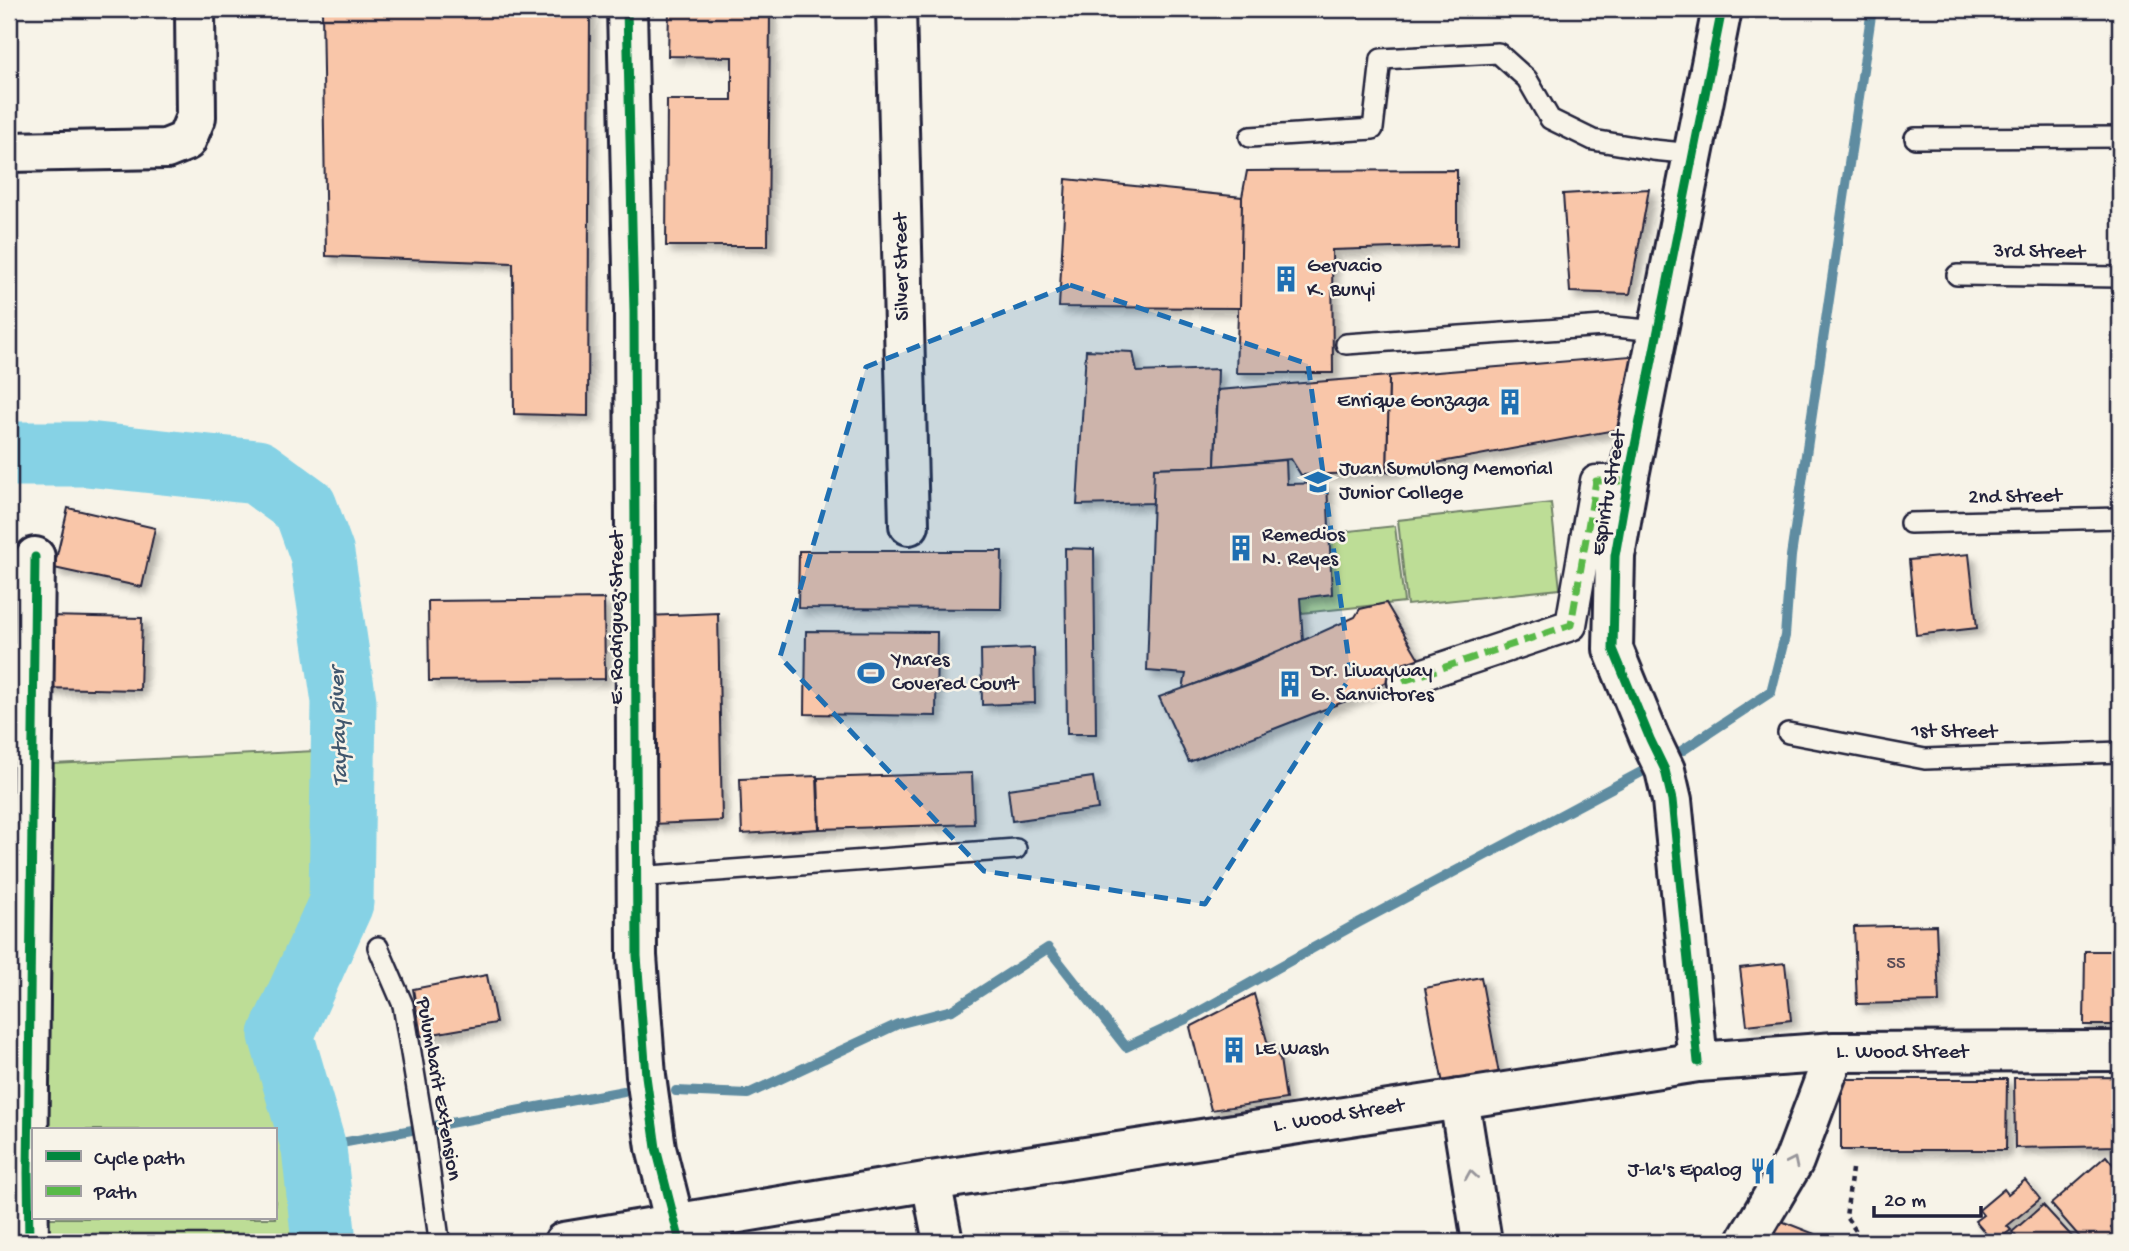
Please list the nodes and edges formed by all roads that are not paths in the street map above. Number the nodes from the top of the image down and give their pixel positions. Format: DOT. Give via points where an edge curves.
graph roads {
  1 [pos="195,9"];
  2 [pos="627,9"];
  3 [pos="897,9"];
  4 [pos="1722,9"];
  5 [pos="1250,137"];
  6 [pos="2120,137"];
  7 [pos="1915,138"];
  8 [pos="9,152"];
  9 [pos="1693,154"];
  10 [pos="1957,275"];
  11 [pos="2120,277"];
  12 [pos="1659,331"];
  13 [pos="1346,344"];
  14 [pos="1628,481"];
  15 [pos="2120,518"];
  16 [pos="1910,523"];
  17 [pos="909,525"];
  18 [pos="36,556"];
  19 [pos="1403,681"];
  20 [pos="1788,733"];
  21 [pos="2120,752"];
  22 [pos="1016,849"];
  23 [pos="637,877"];
  24 [pos="378,947"];
  25 [pos="2120,1051"];
  26 [pos="1835,1052"];
  27 [pos="1698,1062"];
  28 [pos="1459,1098"];
  29 [pos="931,1181"];
  30 [pos="678,1233"];
  31 [pos="29,1242"];
  32 [pos="441,1242"];
  33 [pos="564,1242"];
  34 [pos="943,1242"];
  35 [pos="1482,1242"];
  36 [pos="1746,1242"];
  1 -- 8 [label="street" via="196,117 186,141 166,149"];
  2 -- 23 [label="street, E. Rodriguez Street"];
  3 -- 17 [label="street, Silver Street"];
  4 -- 9 [label="street, Espiritu Street"];
  5 -- 9 [label="lane" via="1373,129 1381,59 1498,53 1527,79 1550,119 1593,140"];
  6 -- 7 [label="lane"];
  9 -- 12 [label="street, Espiritu Street"];
  10 -- 11 [label="lane, 3rd Street"];
  12 -- 13 [label="lane" via="1604,326"];
  12 -- 14 [label="street, Espiritu Street"];
  14 -- 19 [label="street" via="1596,481 1571,625"];
  14 -- 27 [label="street, Espiritu Street" via="1615,556 1613,649 1665,770 1672,800"];
  15 -- 16 [label="lane, 2nd Street"];
  18 -- 31 [label="street"];
  20 -- 21 [label="lane, 1st Street" via="1925,759"];
  22 -- 23 [label="lane"];
  23 -- 30 [label="street, E. Rodriguez Street" via="637,956 646,1076 656,1148"];
  24 -- 32 [label="lane, Pulumbarit Extension" via="403,1005"];
  25 -- 26 [label="street, L. Wood Street"];
  26 -- 27 [label="street, L. Wood Street"];
  36 -- 26 [label="street, one-way" via="1794,1161"];
  27 -- 28 [label="street, L. Wood Street"];
  28 -- 29 [label="street, L. Wood Street"];
  35 -- 28 [label="street, one-way"];
  29 -- 30 [label="street, L. Wood Street"];
  29 -- 34 [label="street"];
  30 -- 33 [label="street, L. Wood Street"];
}
